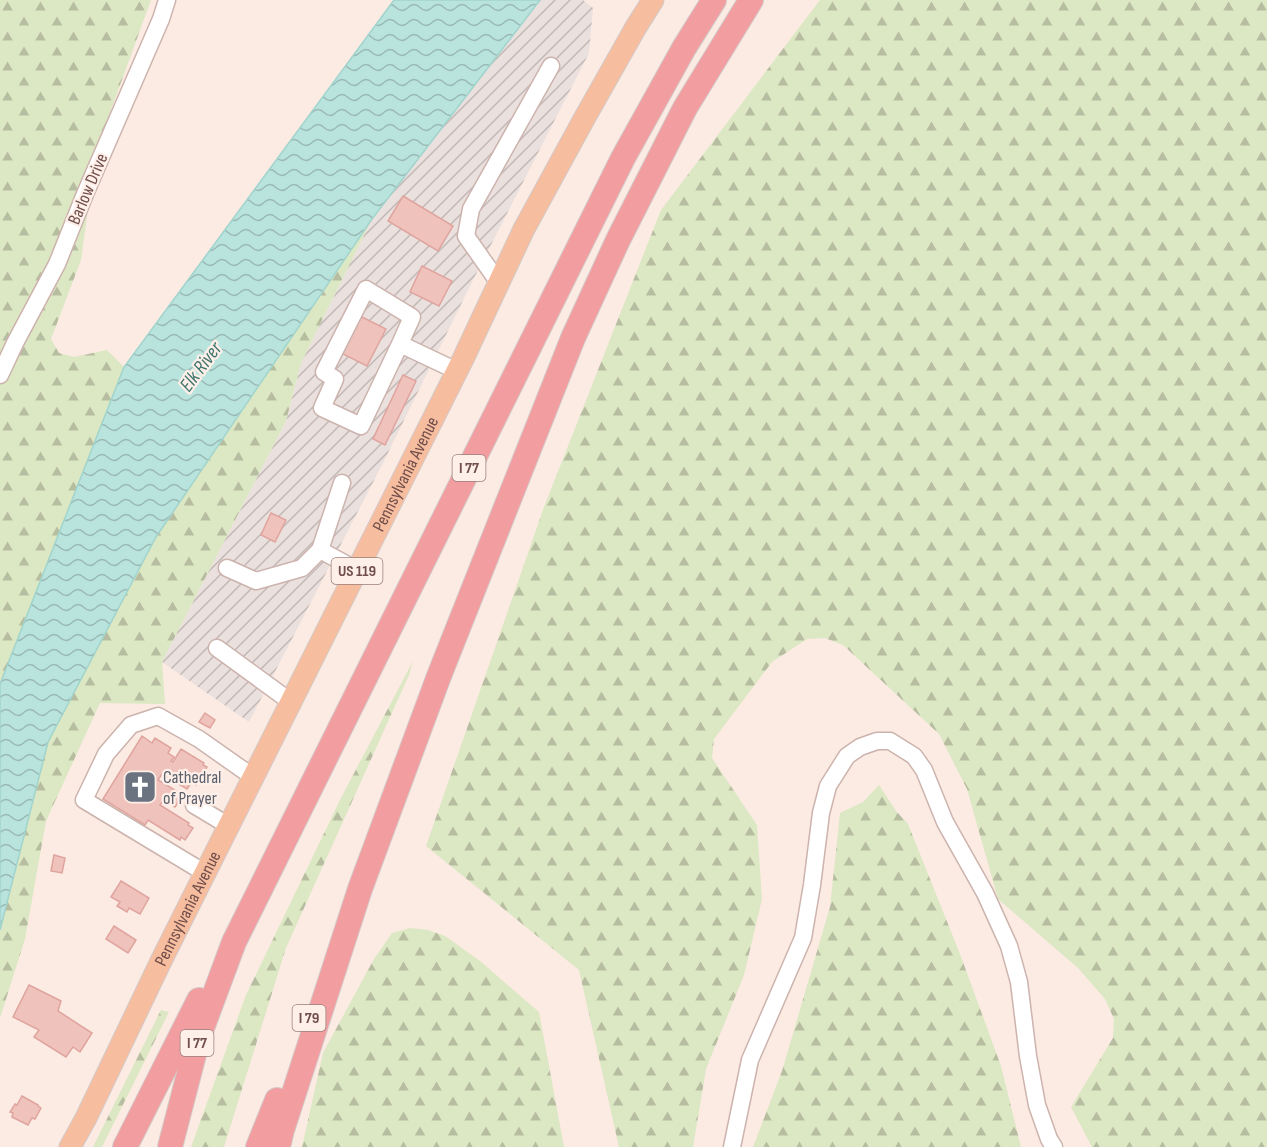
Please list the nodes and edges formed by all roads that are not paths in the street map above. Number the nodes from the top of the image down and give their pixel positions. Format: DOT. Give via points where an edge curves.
graph roads {
  1 [pos="167,0"];
  2 [pos="653,0"];
  3 [pos="714,0"];
  4 [pos="751,0"];
  5 [pos="551,66"];
  6 [pos="499,283"];
  7 [pos="400,344"];
  8 [pos="457,371"];
  9 [pos="0,375"];
  10 [pos="342,483"];
  11 [pos="320,550"];
  12 [pos="227,568"];
  13 [pos="357,570"];
  14 [pos="217,648"];
  15 [pos="291,702"];
  16 [pos="254,777"];
  17 [pos="194,805"];
  18 [pos="229,826"];
  19 [pos="205,873"];
  20 [pos="360,889"];
  21 [pos="234,942"];
  22 [pos="70,1147"];
  23 [pos="125,1147"];
  24 [pos="170,1147"];
  25 [pos="258,1147"];
  26 [pos="278,1147"];
  27 [pos="732,1147"];
  28 [pos="1054,1147"];
  1 -- 9 [label="street, Barlow Drive" via="57,264"];
  2 -- 6 [label="main road, Pennsylvania Avenue / US 119" via="524,229"];
  3 -- 21 [label="highway, I 77" via="623,158"];
  4 -- 20 [label="highway" via="685,108 573,338 439,676"];
  5 -- 6 [label="street" via="471,209 466,236"];
  6 -- 8 [label="main road, Pennsylvania Avenue / US 119"];
  7 -- 7 [label="street" via="412,317 366,289 324,372 335,379 322,408 361,426"];
  7 -- 8 [label="street"];
  8 -- 13 [label="main road, Pennsylvania Avenue / US 119"];
  10 -- 11 [label="street"];
  11 -- 12 [label="street" via="302,568 256,581"];
  11 -- 13 [label="street"];
  13 -- 15 [label="main road, Pennsylvania Avenue / US 119"];
  14 -- 15 [label="street"];
  15 -- 16 [label="main road, Pennsylvania Avenue / US 119"];
  16 -- 18 [label="main road, Pennsylvania Avenue / US 119"];
  16 -- 19 [label="street" via="158,716 131,726 106,754 90,784 84,800"];
  17 -- 18 [label="street"];
  18 -- 19 [label="main road, Pennsylvania Avenue / US 119"];
  19 -- 22 [label="main road, Pennsylvania Avenue / US 119"];
  20 -- 25 [label="highway, I 79"];
  20 -- 26 [label="highway"];
  21 -- 23 [label="highway" via="194,1009"];
  21 -- 24 [label="highway, I 77" via="198,1039"];
  27 -- 28 [label="street" via="750,1060 803,938 828,786 847,756 877,741 890,741 914,756 924,770 945,822 1009,946 1019,981 1037,1105"];
}
